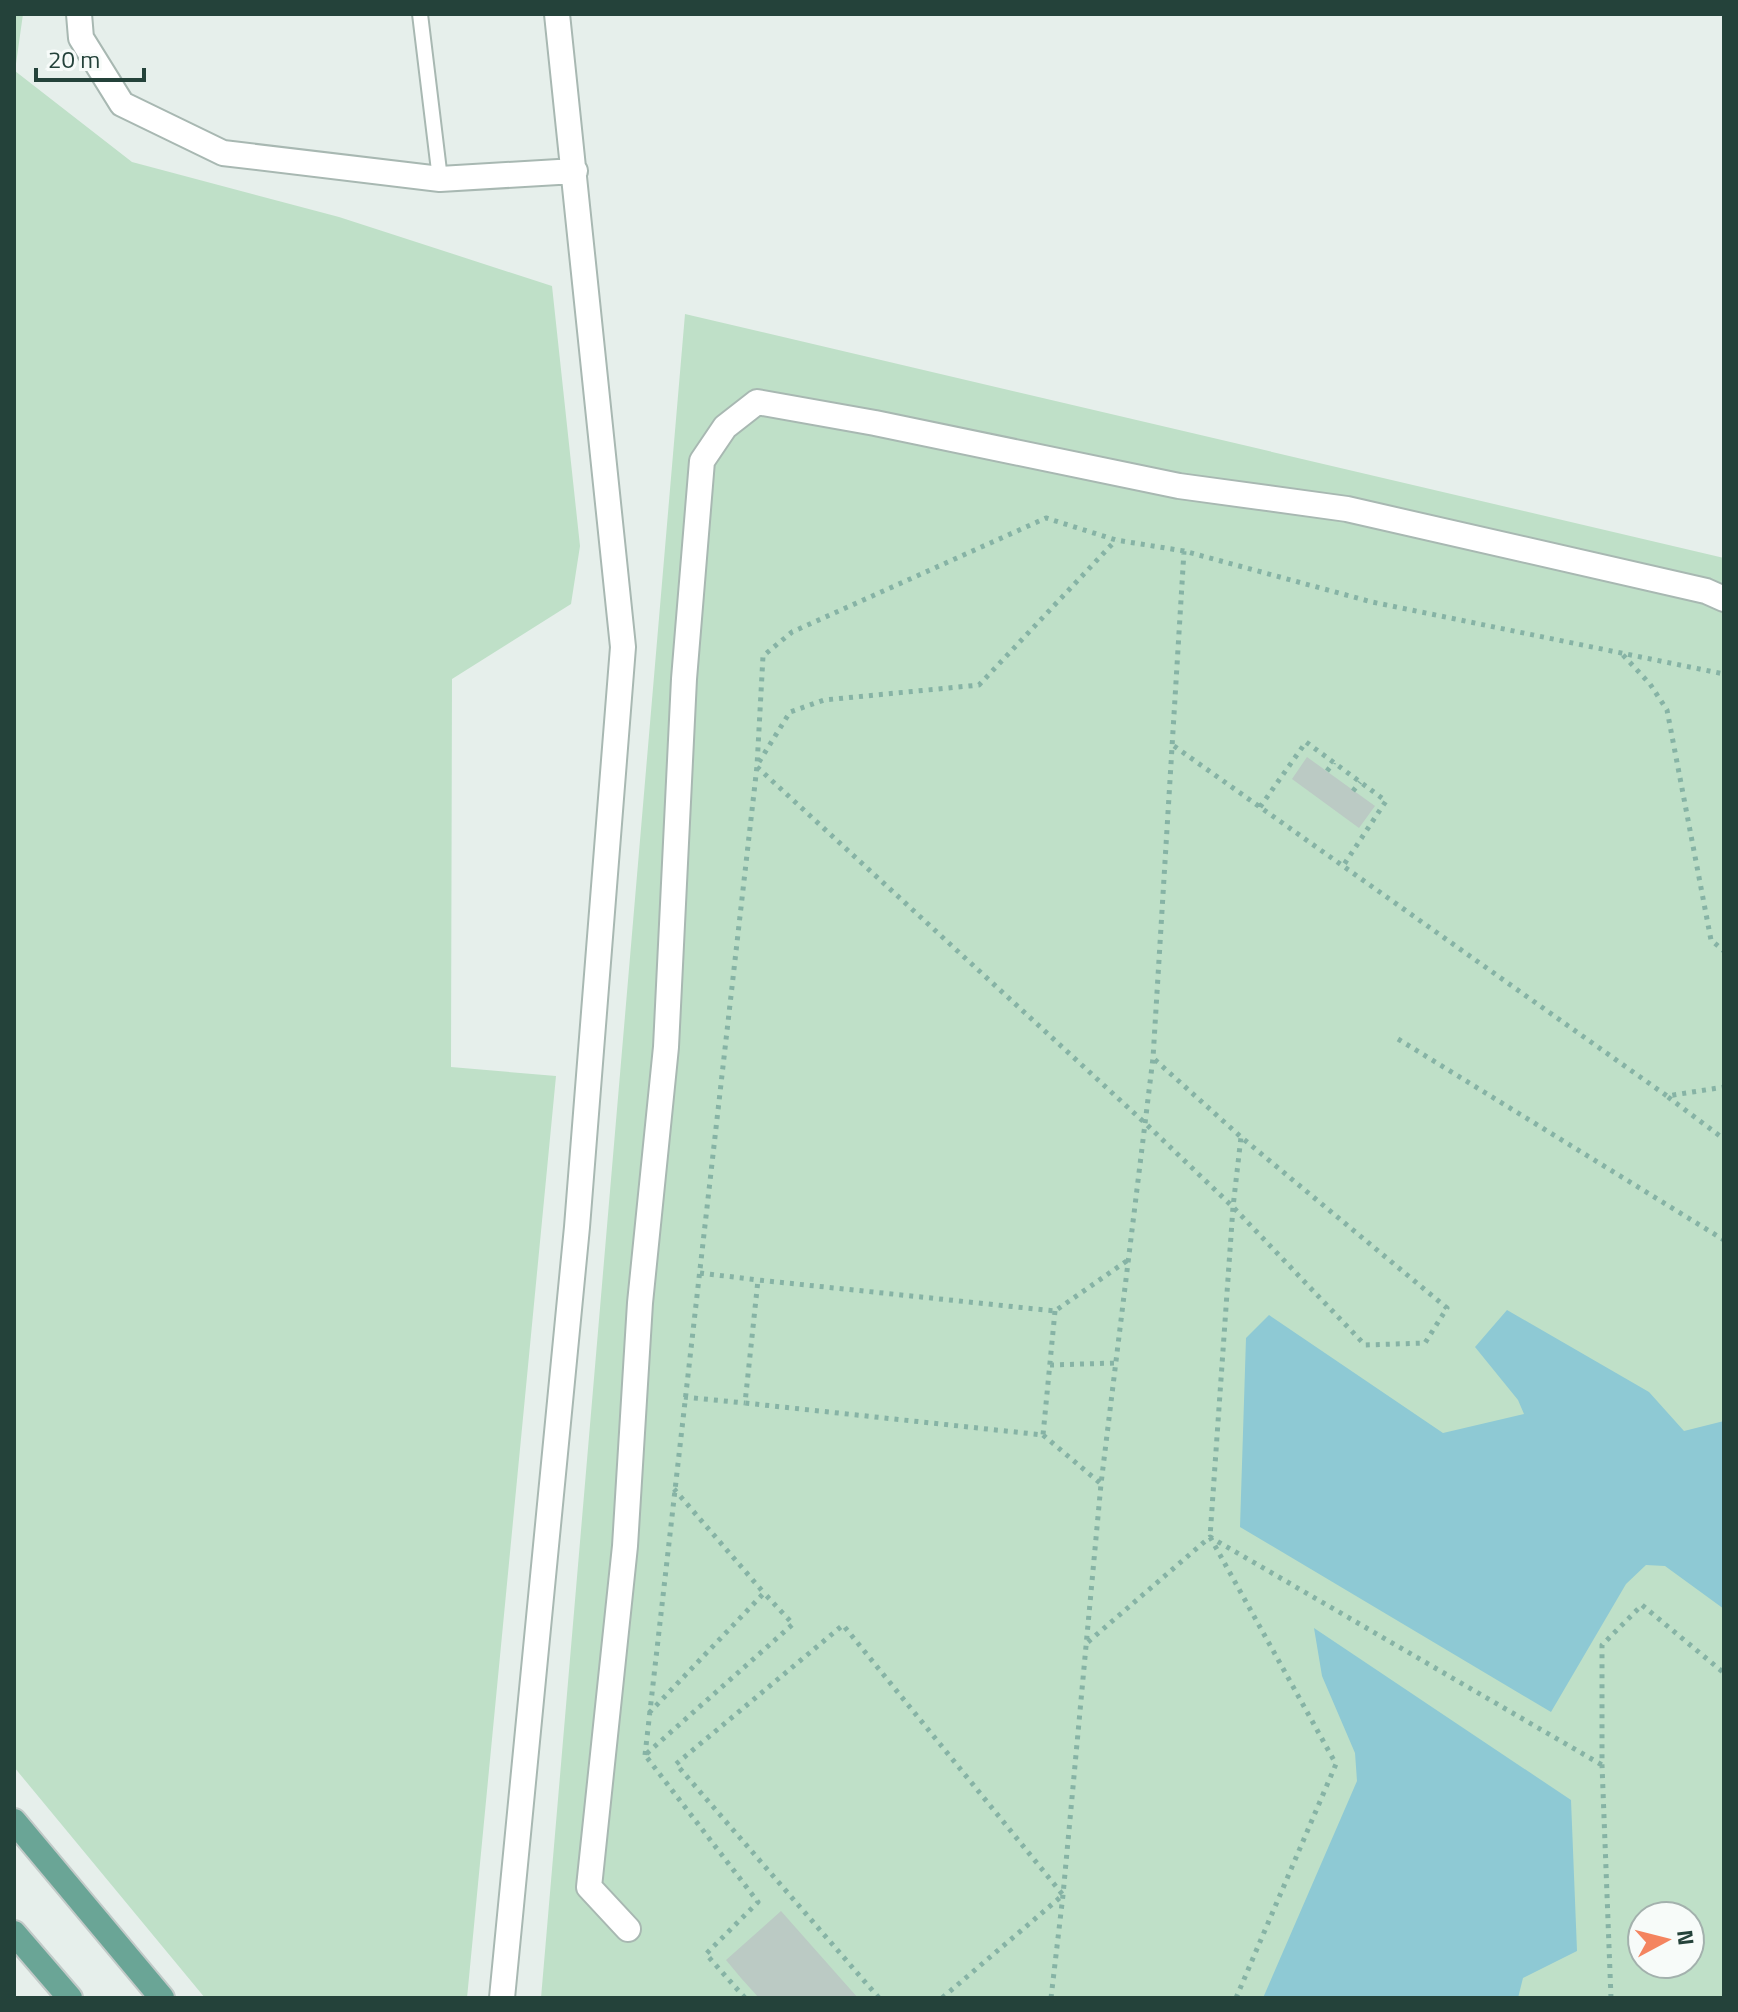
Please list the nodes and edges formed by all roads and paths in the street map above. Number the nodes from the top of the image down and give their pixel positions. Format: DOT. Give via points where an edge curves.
graph roads {
  1 [pos="79,14"];
  2 [pos="420,14"];
  3 [pos="557,14"];
  4 [pos="575,171"];
  5 [pos="440,179"];
  6 [pos="1116,540"];
  7 [pos="1184,551"];
  8 [pos="1724,599"];
  9 [pos="1622,654"];
  10 [pos="1724,674"];
  11 [pos="1173,745"];
  12 [pos="1334,762"];
  13 [pos="757,766"];
  14 [pos="1327,771"];
  15 [pos="1360,782"];
  16 [pos="1353,791"];
  17 [pos="1260,807"];
  18 [pos="1343,866"];
  19 [pos="1724,951"];
  20 [pos="1398,1039"];
  21 [pos="1153,1058"];
  22 [pos="1724,1087"];
  23 [pos="1667,1096"];
  24 [pos="1145,1123"];
  25 [pos="1241,1137"];
  26 [pos="1724,1139"];
  27 [pos="1233,1207"];
  28 [pos="1724,1240"];
  29 [pos="1128,1259"];
  30 [pos="700,1273"];
  31 [pos="758,1280"];
  32 [pos="1055,1311"];
  33 [pos="1115,1363"];
  34 [pos="1050,1365"];
  35 [pos="684,1397"];
  36 [pos="745,1403"];
  37 [pos="1043,1435"];
  38 [pos="1101,1484"];
  39 [pos="674,1489"];
  40 [pos="1210,1537"];
  41 [pos="764,1593"];
  42 [pos="1087,1643"];
  43 [pos="1724,1673"];
  44 [pos="648,1714"];
  45 [pos="645,1755"];
  46 [pos="1602,1765"];
  47 [pos="14,1821"];
  48 [pos="1063,1895"];
  49 [pos="628,1929"];
  50 [pos="14,1933"];
  51 [pos="70,1998"];
  52 [pos="162,1998"];
  53 [pos="502,1998"];
  54 [pos="745,1998"];
  55 [pos="879,1998"];
  56 [pos="942,1998"];
  57 [pos="1051,1998"];
  58 [pos="1236,1998"];
  59 [pos="1611,1998"];
  1 -- 5 [label="street" via="81,38 122,104 223,153"];
  2 -- 5 [label="lane"];
  3 -- 4 [label="street"];
  4 -- 5 [label="street"];
  4 -- 53 [label="street" via="623,647 577,1227"];
  6 -- 7 [label="path"];
  6 -- 13 [label="path" via="979,685 824,700 790,712"];
  6 -- 13 [label="path" via="1046,518 792,632 763,656"];
  7 -- 9 [label="path" via="1372,602"];
  7 -- 11 [label="path"];
  8 -- 49 [label="street" via="1347,509 1179,486 757,402 725,427 702,461 684,679 666,1047 640,1303 625,1546 589,1887"];
  9 -- 10 [label="path"];
  9 -- 19 [label="path" via="1667,710 1711,940"];
  11 -- 17 [label="path"];
  11 -- 21 [label="path"];
  12 -- 14 [label="path"];
  12 -- 15 [label="path"];
  12 -- 17 [label="path" via="1306,742"];
  13 -- 24 [label="path"];
  13 -- 30 [label="path"];
  15 -- 16 [label="path"];
  15 -- 18 [label="path" via="1386,801"];
  17 -- 18 [label="path"];
  18 -- 23 [label="path"];
  20 -- 28 [label="path"];
  21 -- 24 [label="path"];
  21 -- 25 [label="path"];
  22 -- 23 [label="path"];
  23 -- 26 [label="path"];
  24 -- 27 [label="path"];
  24 -- 29 [label="path"];
  25 -- 27 [label="path"];
  25 -- 27 [label="path" via="1447,1308 1425,1343 1365,1345"];
  27 -- 40 [label="path"];
  29 -- 32 [label="path"];
  29 -- 33 [label="path"];
  30 -- 31 [label="path"];
  30 -- 35 [label="path"];
  31 -- 32 [label="path"];
  31 -- 36 [label="path"];
  32 -- 34 [label="path"];
  33 -- 34 [label="path"];
  33 -- 38 [label="path"];
  34 -- 37 [label="path"];
  35 -- 36 [label="path"];
  35 -- 39 [label="path"];
  36 -- 37 [label="path"];
  37 -- 38 [label="path"];
  38 -- 42 [label="path"];
  39 -- 41 [label="path"];
  39 -- 44 [label="path"];
  40 -- 42 [label="path"];
  40 -- 46 [label="path"];
  40 -- 58 [label="path" via="1336,1764"];
  41 -- 44 [label="path"];
  41 -- 45 [label="path" via="793,1624"];
  42 -- 48 [label="path"];
  43 -- 46 [label="path" via="1642,1605 1602,1645"];
  44 -- 45 [label="path"];
  45 -- 54 [label="path" via="758,1902 706,1954"];
  46 -- 59 [label="path"];
  47 -- 52 [label="main road"];
  48 -- 55 [label="path" via="843,1625 676,1764"];
  48 -- 56 [label="path"];
  48 -- 57 [label="path"];
  50 -- 51 [label="main road"];
}
